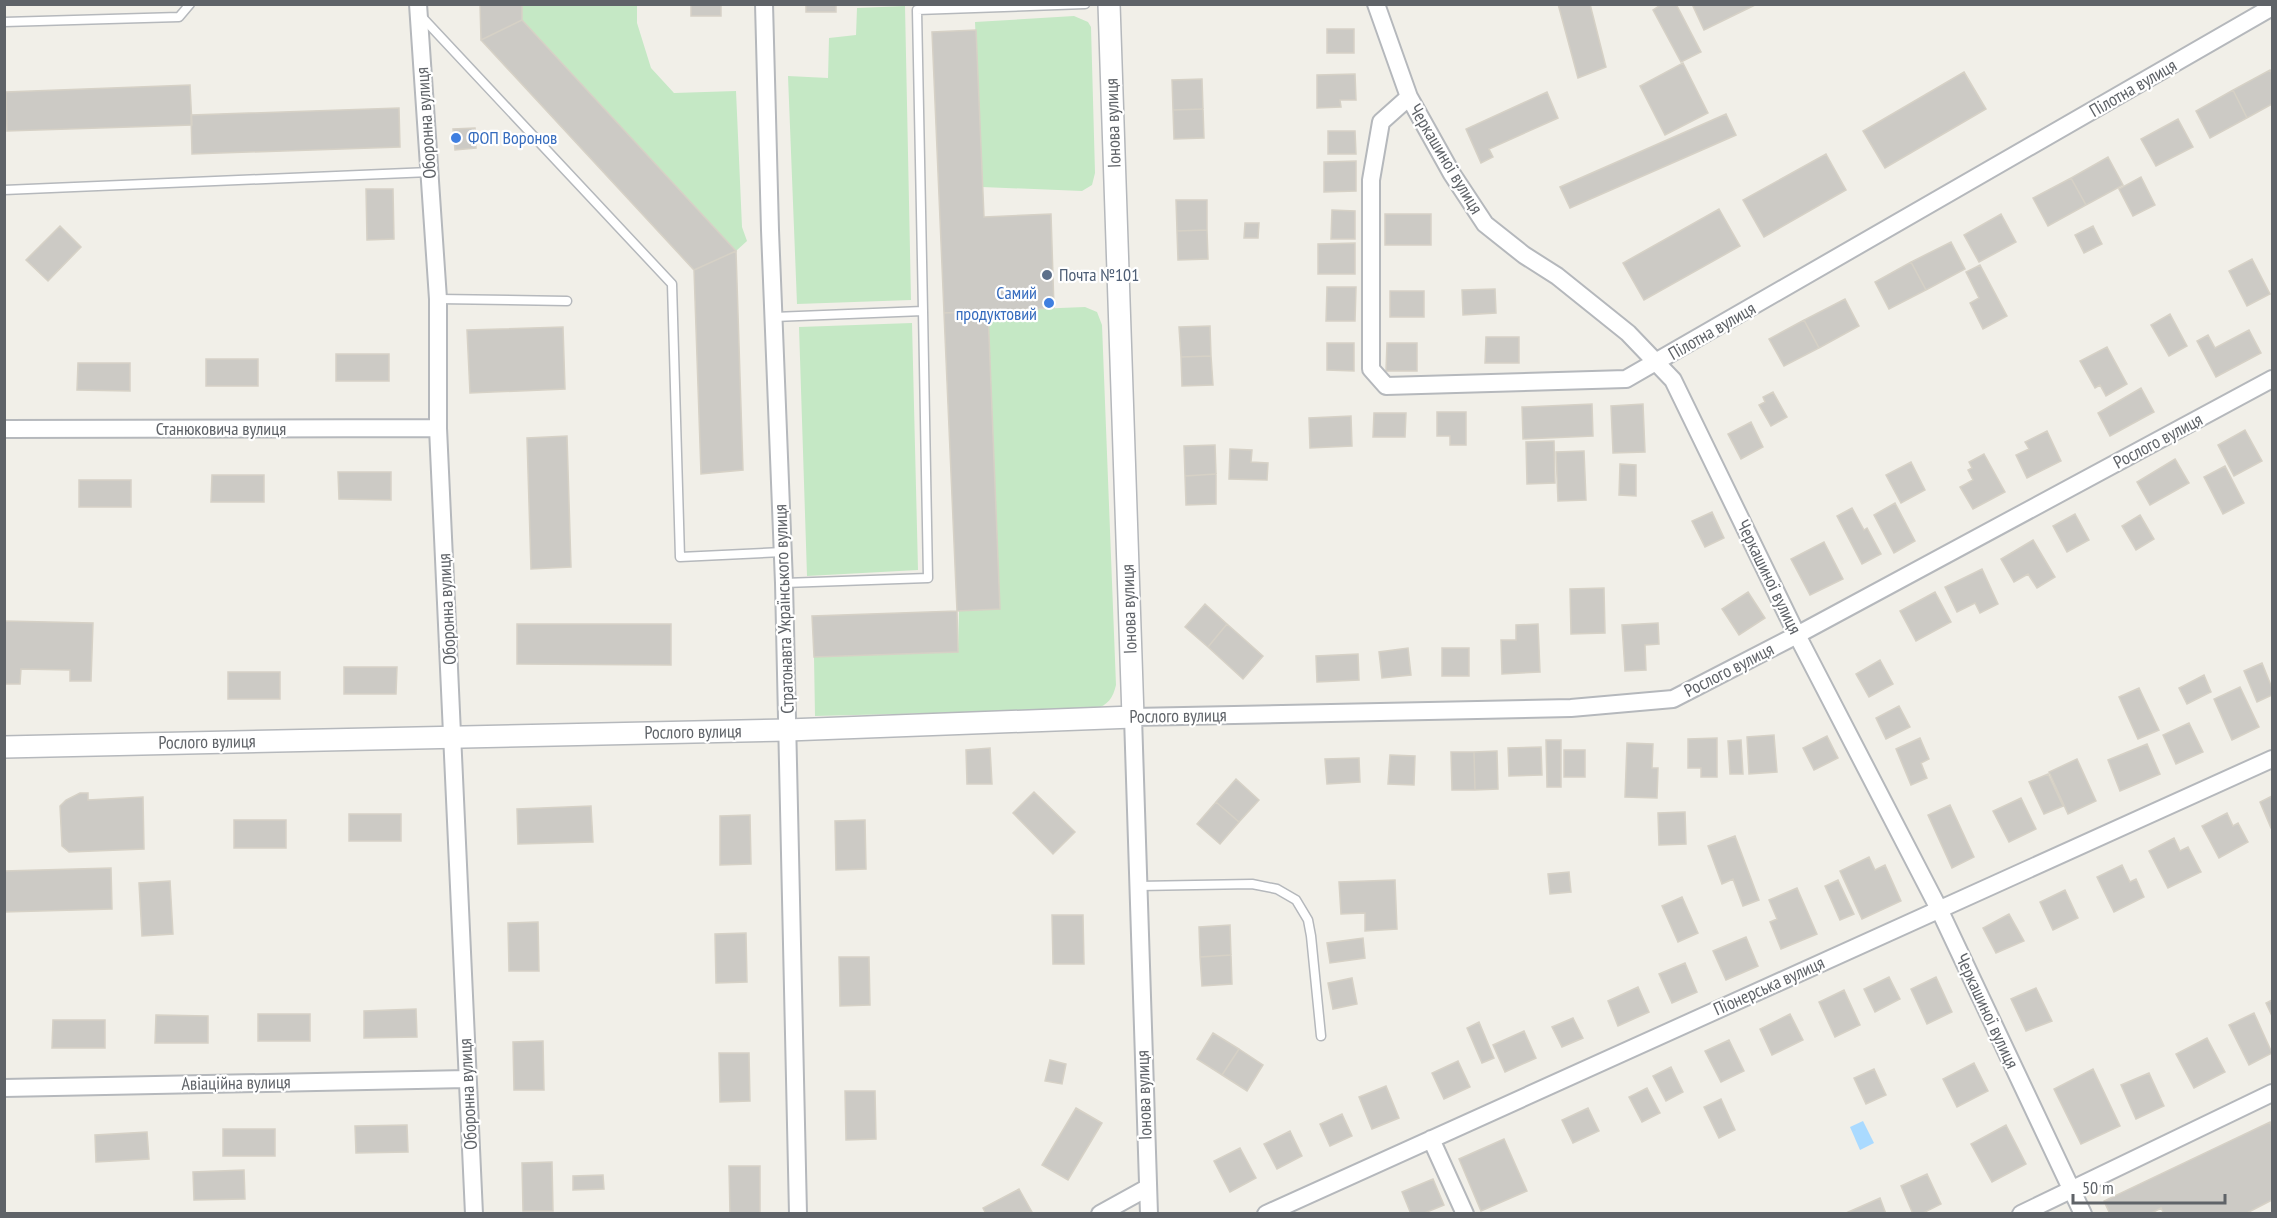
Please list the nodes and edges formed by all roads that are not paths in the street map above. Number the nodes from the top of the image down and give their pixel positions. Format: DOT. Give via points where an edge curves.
graph roads {
  1 [pos="190,4"];
  2 [pos="764,4"];
  3 [pos="1085,4"];
  4 [pos="1109,4"];
  5 [pos="1376,4"];
  6 [pos="2272,7"];
  7 [pos="418,9"];
  8 [pos="4,22"];
  9 [pos="1409,96"];
  10 [pos="430,172"];
  11 [pos="4,190"];
  12 [pos="438,299"];
  13 [pos="567,301"];
  14 [pos="923,311"];
  15 [pos="774,317"];
  16 [pos="1657,362"];
  17 [pos="2272,379"];
  18 [pos="438,428"];
  19 [pos="4,429"];
  20 [pos="782,552"];
  21 [pos="784,583"];
  22 [pos="1797,635"];
  23 [pos="1133,717"];
  24 [pos="788,730"];
  25 [pos="453,736"];
  26 [pos="4,747"];
  27 [pos="2272,759"];
  28 [pos="1138,886"];
  29 [pos="1939,909"];
  30 [pos="1321,1036"];
  31 [pos="467,1078"];
  32 [pos="4,1088"];
  33 [pos="2272,1093"];
  34 [pos="1431,1139"];
  35 [pos="1147,1188"];
  36 [pos="2072,1189"];
  37 [pos="474,1214"];
  38 [pos="798,1214"];
  39 [pos="1100,1214"];
  40 [pos="1149,1214"];
  41 [pos="1266,1214"];
  42 [pos="1466,1214"];
  43 [pos="2021,1214"];
  44 [pos="2083,1214"];
  1 -- 8 [label="lane" via="179,17"];
  2 -- 15 [label="street, Стратонавта Українського вулиця"];
  3 -- 14 [label="lane" via="916,10"];
  4 -- 23 [label="street, Іонова вулиця"];
  5 -- 9 [label="street, Черкашиної вулиця"];
  6 -- 16 [label="street, Пілотна вулиця"];
  7 -- 10 [label="street, Оборонна вулиця"];
  7 -- 20 [label="lane" via="672,284 680,557"];
  9 -- 16 [label="street, Черкашиної вулиця" via="1485,224 1557,276 1628,333"];
  9 -- 16 [label="street, Пілотна вулиця" via="1381,122 1371,180 1371,369 1386,386 1626,379"];
  10 -- 11 [label="lane"];
  10 -- 12 [label="street, Оборонна вулиця"];
  12 -- 13 [label="lane"];
  12 -- 18 [label="street, Оборонна вулиця"];
  14 -- 15 [label="lane"];
  14 -- 21 [label="lane" via="928,578"];
  15 -- 20 [label="street, Стратонавта Українського вулиця"];
  16 -- 22 [label="street, Черкашиної вулиця" via="1674,380"];
  17 -- 22 [label="street, Рослого вулиця"];
  18 -- 19 [label="street, Станюковича вулиця"];
  18 -- 25 [label="street, Оборонна вулиця"];
  20 -- 21 [label="street, Стратонавта Українського вулиця"];
  21 -- 24 [label="street, Стратонавта Українського вулиця"];
  22 -- 23 [label="street, Рослого вулиця" via="1673,699 1571,708"];
  22 -- 29 [label="street, Черкашиної вулиця"];
  23 -- 24 [label="street, Рослого вулиця"];
  23 -- 28 [label="street, Іонова вулиця"];
  24 -- 25 [label="street, Рослого вулиця"];
  24 -- 38 [label="street, Стратонавта Українського вулиця"];
  25 -- 26 [label="street, Рослого вулиця"];
  25 -- 31 [label="street, Оборонна вулиця"];
  27 -- 29 [label="street, Піонерська вулиця"];
  28 -- 30 [label="lane" via="1252,884 1277,889 1296,900 1308,920 1311,936"];
  28 -- 35 [label="street, Іонова вулиця"];
  29 -- 34 [label="street, Піонерська вулиця"];
  29 -- 36 [label="street, Черкашиної вулиця"];
  31 -- 32 [label="street, Авіаційна вулиця"];
  31 -- 37 [label="street, Оборонна вулиця"];
  33 -- 36 [label="street"];
  34 -- 41 [label="street, Піонерська вулиця"];
  34 -- 42 [label="street"];
  35 -- 39 [label="street"];
  35 -- 40 [label="street, Іонова вулиця"];
  36 -- 43 [label="street"];
  36 -- 44 [label="street, Черкашиної вулиця"];
}
